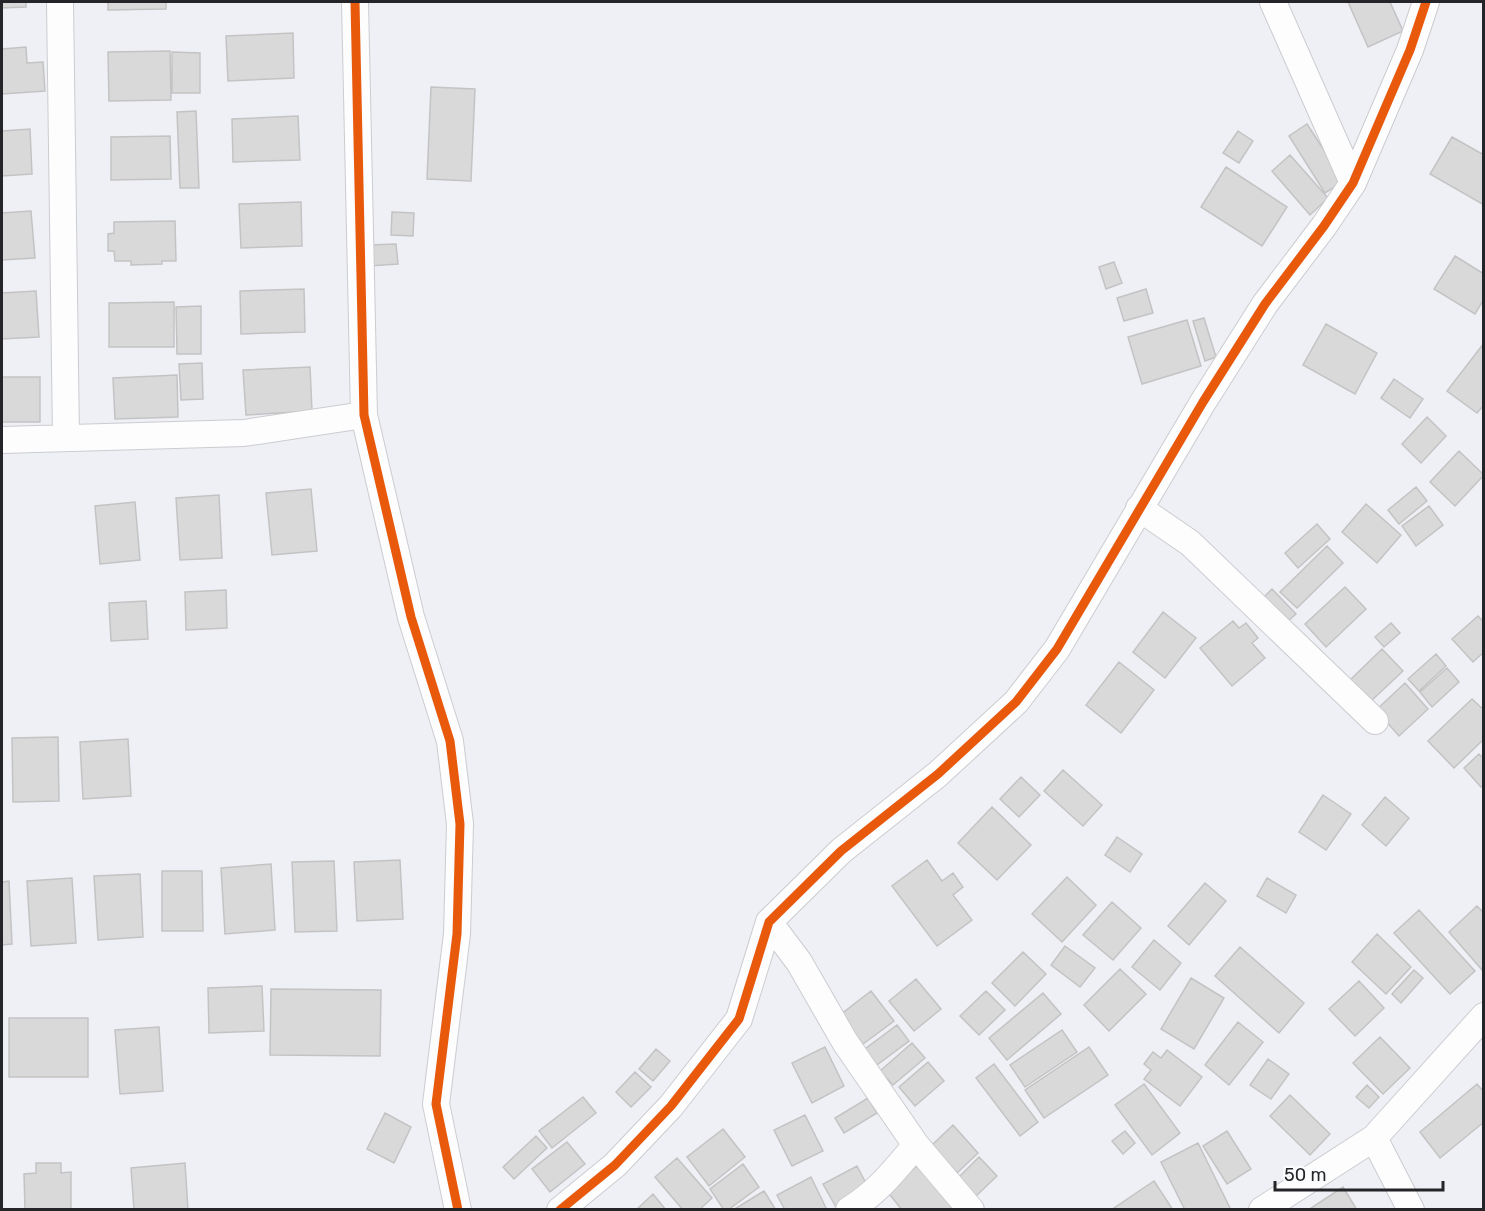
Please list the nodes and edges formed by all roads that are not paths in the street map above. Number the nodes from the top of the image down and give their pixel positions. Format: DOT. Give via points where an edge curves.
graph roads {
  1 [pos="60,2"];
  2 [pos="355,2"];
  3 [pos="1273,2"];
  4 [pos="1426,2"];
  5 [pos="1353,183"];
  6 [pos="364,415"];
  7 [pos="66,438"];
  8 [pos="2,440"];
  9 [pos="1139,508"];
  10 [pos="1375,721"];
  11 [pos="769,922"];
  12 [pos="1484,1016"];
  13 [pos="1374,1138"];
  14 [pos="916,1145"];
  15 [pos="458,1209"];
  16 [pos="560,1209"];
  17 [pos="849,1209"];
  18 [pos="971,1209"];
  19 [pos="1262,1209"];
  20 [pos="1411,1209"];
  1 -- 7 [label="street"];
  2 -- 6 [label="street"];
  3 -- 5 [label="street"];
  4 -- 5 [label="street" via="1410,50"];
  5 -- 9 [label="street" via="1265,304"];
  6 -- 7 [label="street" via="244,433"];
  6 -- 15 [label="street" via="411,617 450,741 460,824 457,934 436,1104"];
  7 -- 8 [label="street"];
  9 -- 10 [label="street" via="1190,543"];
  9 -- 11 [label="street" via="1057,649 1016,702 938,774 841,851"];
  11 -- 14 [label="street" via="799,962 845,1042"];
  11 -- 16 [label="street" via="739,1019 671,1106 639,1140 615,1165"];
  12 -- 13 [label="street"];
  13 -- 19 [label="street"];
  13 -- 20 [label="street"];
  14 -- 17 [label="street" via="871,1196"];
  14 -- 18 [label="street"];
}
